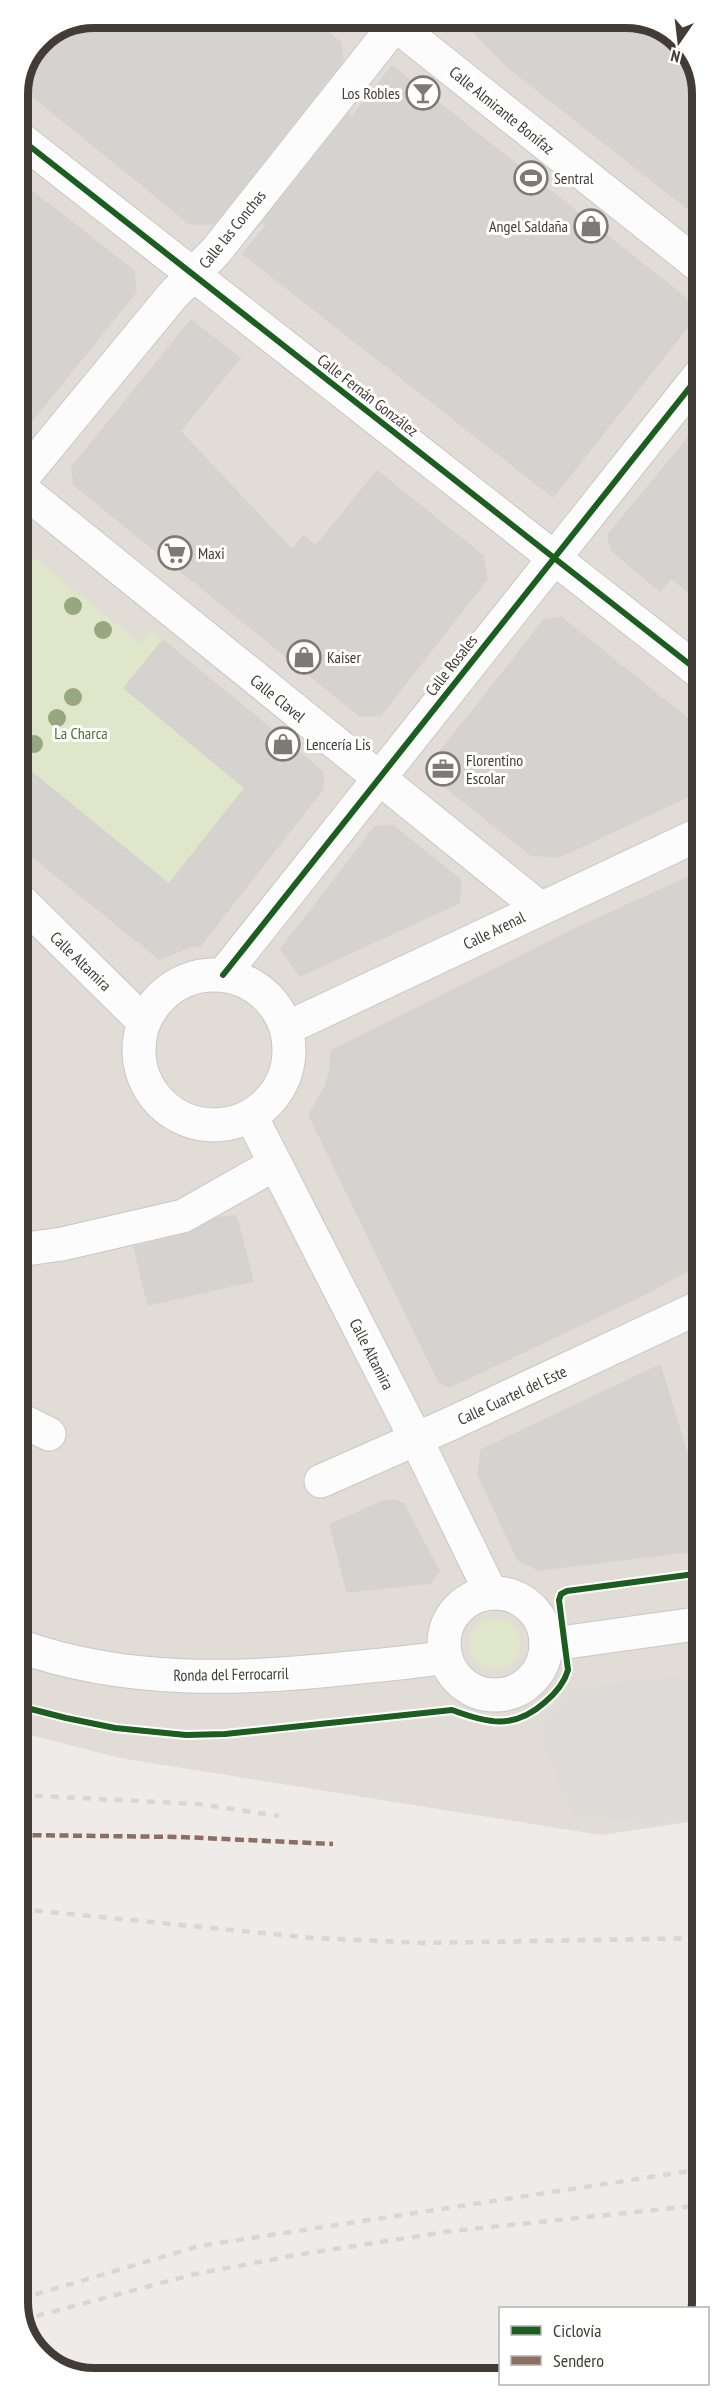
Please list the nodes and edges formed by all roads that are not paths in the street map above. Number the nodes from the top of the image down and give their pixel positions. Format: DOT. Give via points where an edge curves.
graph roads {
  1 [pos="386,29"];
  2 [pos="399,29"];
  3 [pos="28,145"];
  4 [pos="692,260"];
  5 [pos="194,276"];
  6 [pos="692,384"];
  7 [pos="28,473"];
  8 [pos="28,493"];
  9 [pos="554,557"];
  10 [pos="692,666"];
  11 [pos="379,779"];
  12 [pos="692,838"];
  13 [pos="28,908"];
  14 [pos="540,908"];
  15 [pos="223,975"];
  16 [pos="144,1022"];
  17 [pos="287,1028"];
  18 [pos="252,1116"];
  19 [pos="275,1164"];
  20 [pos="28,1249"];
  21 [pos="692,1311"];
  22 [pos="28,1424"];
  23 [pos="49,1434"];
  24 [pos="416,1439"];
  25 [pos="321,1481"];
  26 [pos="491,1593"];
  27 [pos="692,1624"];
  28 [pos="546,1645"];
  29 [pos="28,1649"];
  30 [pos="446,1657"];
  1 -- 5 [label="street, Calle las Conchas"];
  2 -- 4 [label="street, Calle Almirante Bonifaz"];
  3 -- 5 [label="street, Calle Fernán González"];
  5 -- 7 [label="street, Calle las Conchas" via="172,296"];
  5 -- 9 [label="street, Calle Fernán González"];
  6 -- 9 [label="street, Calle Rosales"];
  8 -- 11 [label="street, Calle Clavel"];
  9 -- 10 [label="street, Calle Fernán González"];
  9 -- 11 [label="street, Calle Rosales"];
  11 -- 14 [label="street, Calle Clavel"];
  11 -- 15 [label="street, Calle Rosales"];
  12 -- 14 [label="street, Calle Arenal"];
  13 -- 16 [label="street, Calle Altamira"];
  14 -- 17 [label="street, Calle Arenal"];
  15 -- 16 [label="street" via="199,977 176,985 157,1001"];
  15 -- 17 [label="street" via="263,992"];
  16 -- 18 [label="street" via="139,1042 146,1082 172,1113 191,1122 212,1125"];
  17 -- 18 [label="street" via="290,1053 284,1078 271,1100"];
  18 -- 19 [label="street, Calle Altamira"];
  19 -- 20 [label="street" via="183,1216"];
  19 -- 24 [label="street, Calle Altamira"];
  21 -- 24 [label="street, Calle Cuartel del Este"];
  22 -- 23 [label="street"];
  24 -- 25 [label="street, Calle Cuartel del Este"];
  24 -- 26 [label="street, Calle Altamira"];
  26 -- 28 [label="street" via="512,1597 532,1609 543,1627"];
  26 -- 30 [label="street" via="472,1599 453,1616 444,1643"];
  27 -- 28 [label="street"];
  28 -- 30 [label="street" via="535,1676 525,1686 500,1695 482,1694 467,1687 454,1675"];
  29 -- 30 [label="street, Ronda del Ferrocarril" via="92,1667 211,1677 312,1672"];
}
